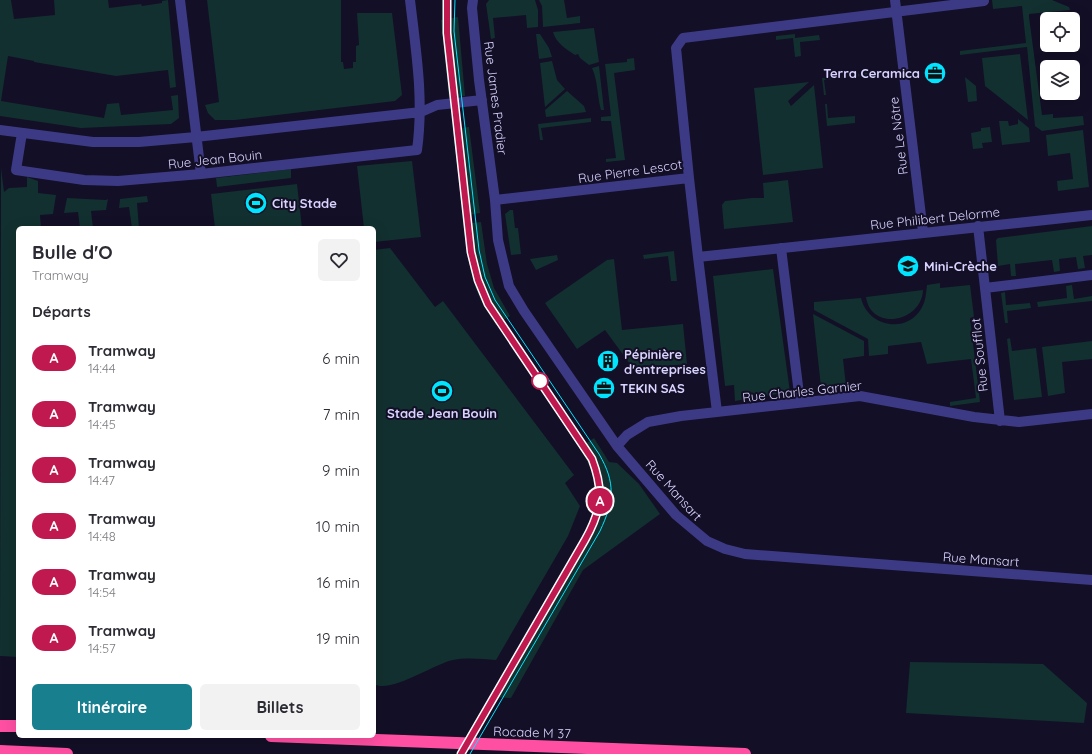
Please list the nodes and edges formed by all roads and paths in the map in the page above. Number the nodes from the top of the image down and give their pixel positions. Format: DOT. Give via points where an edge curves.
graph roads {
  1 [pos="180,0"];
  2 [pos="410,0"];
  3 [pos="473,0"];
  4 [pos="895,0"];
  5 [pos="984,1"];
  6 [pos="896,12"];
  7 [pos="482,100"];
  8 [pos="421,112"];
  9 [pos="0,130"];
  10 [pos="22,133"];
  11 [pos="196,138"];
  12 [pos="201,174"];
  13 [pos="689,178"];
  14 [pos="495,200"];
  15 [pos="1092,215"];
  16 [pos="978,226"];
  17 [pos="923,232"];
  18 [pos="782,248"];
  19 [pos="698,257"];
  20 [pos="1092,275"];
  21 [pos="985,288"];
  22 [pos="800,402"];
  23 [pos="717,412"];
  24 [pos="1092,414"];
  25 [pos="1000,421"];
  26 [pos="617,446"];
  27 [pos="1092,580"];
  28 [pos="0,726"];
  29 [pos="16,726"];
  30 [pos="324,738"];
  31 [pos="0,751"];
  32 [pos="67,754"];
  33 [pos="745,754"];
  1 -- 11 [label="street"];
  2 -- 8 [label="street"];
  3 -- 7 [label="street, Rue James Pradier"];
  4 -- 6 [label="street, Rue Le Nôtre"];
  5 -- 6 [label="street"];
  6 -- 13 [label="street, Rue Pierre Lescot" via="683,38 676,48"];
  6 -- 17 [label="street, Rue Le Nôtre"];
  7 -- 8 [label="street, Rue Jean Bouin" via="437,105"];
  7 -- 14 [label="street, Rue James Pradier"];
  8 -- 11 [label="street, Rue Jean Bouin"];
  8 -- 12 [label="street, Rue Jean Bouin" via="417,150"];
  9 -- 10 [label="street, Rue Jean Bouin"];
  10 -- 11 [label="street, Rue Jean Bouin" via="93,142"];
  10 -- 12 [label="street, Rue Jean Bouin" via="16,170 97,181"];
  11 -- 12 [label="street"];
  13 -- 14 [label="street, Rue Pierre Lescot"];
  13 -- 19 [label="street"];
  14 -- 26 [label="street, Rue Mansart" via="498,240 509,286"];
  15 -- 16 [label="street, Rue Philibert Delorme"];
  16 -- 17 [label="street, Rue Philibert Delorme"];
  16 -- 21 [label="street, Rue Soufflot"];
  17 -- 18 [label="street, Rue Philibert Delorme"];
  18 -- 19 [label="street, Rue Philibert Delorme"];
  18 -- 22 [label="street"];
  19 -- 23 [label="street"];
  20 -- 21 [label="street"];
  21 -- 25 [label="street, Rue Soufflot"];
  22 -- 23 [label="street, Rue Charles Garnier"];
  22 -- 25 [label="street, Rue Charles Garnier" via="860,396"];
  23 -- 26 [label="street, Rue Charles Garnier" via="648,422 627,435"];
  24 -- 25 [label="street, Rue Charles Garnier" via="1019,422"];
  26 -- 27 [label="street, Rue Mansart" via="676,515 707,541 725,549 745,554"];
  28 -- 29 [label="highway"];
  30 -- 33 [label="highway, Rocade M 37"];
  31 -- 32 [label="highway"];
}
